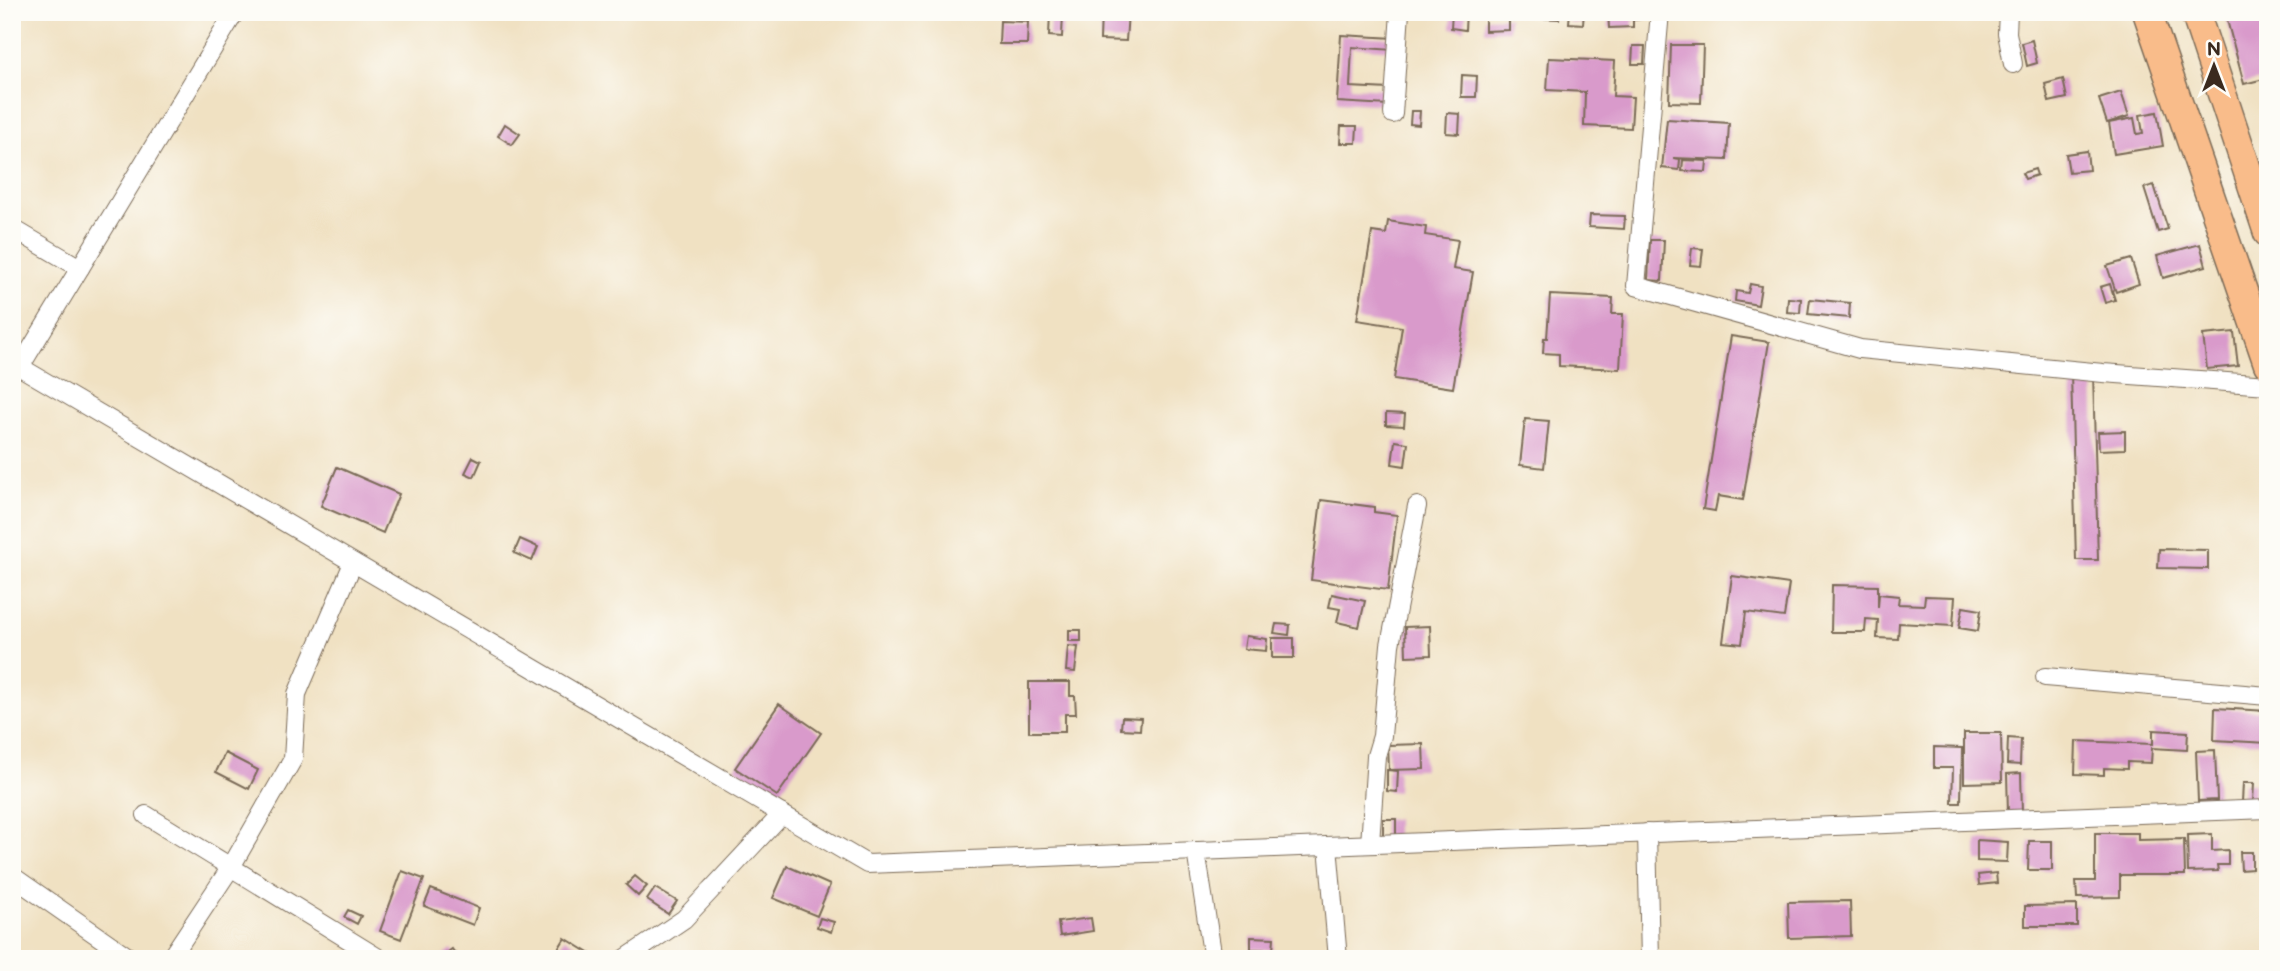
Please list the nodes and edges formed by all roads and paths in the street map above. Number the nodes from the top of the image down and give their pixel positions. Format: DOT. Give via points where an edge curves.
graph roads {
  1 [pos="235,12"];
  2 [pos="1400,12"];
  3 [pos="1660,12"];
  4 [pos="2008,12"];
  5 [pos="2147,12"];
  6 [pos="2195,12"];
  7 [pos="2013,64"];
  8 [pos="1393,114"];
  9 [pos="12,228"];
  10 [pos="2268,233"];
  11 [pos="80,268"];
  12 [pos="2268,364"];
  13 [pos="16,369"];
  14 [pos="2268,385"];
  15 [pos="1417,506"];
  16 [pos="353,563"];
  17 [pos="2045,677"];
  18 [pos="2268,696"];
  19 [pos="2268,809"];
  20 [pos="782,814"];
  21 [pos="146,815"];
  22 [pos="1647,833"];
  23 [pos="1370,844"];
  24 [pos="1328,846"];
  25 [pos="1196,851"];
  26 [pos="230,867"];
  27 [pos="12,876"];
  28 [pos="131,959"];
  29 [pos="170,959"];
  30 [pos="380,959"];
  31 [pos="625,959"];
  32 [pos="1213,959"];
  33 [pos="1338,959"];
  34 [pos="1650,959"];
  1 -- 11 [label="street"];
  2 -- 8 [label="street"];
  3 -- 14 [label="street" via="1636,286 1860,349"];
  4 -- 7 [label="street"];
  5 -- 12 [label="main road"];
  6 -- 10 [label="main road"];
  9 -- 11 [label="street"];
  11 -- 13 [label="street"];
  13 -- 16 [label="street"];
  15 -- 23 [label="street" via="1390,645"];
  16 -- 20 [label="street"];
  16 -- 26 [label="street" via="297,694 293,760"];
  17 -- 18 [label="street"];
  19 -- 22 [label="street"];
  20 -- 25 [label="street" via="867,864"];
  20 -- 31 [label="street" via="684,919"];
  21 -- 26 [label="street"];
  22 -- 23 [label="street"];
  22 -- 34 [label="street"];
  23 -- 24 [label="street"];
  24 -- 25 [label="street"];
  24 -- 33 [label="street"];
  25 -- 32 [label="street"];
  26 -- 29 [label="street"];
  26 -- 30 [label="street"];
  27 -- 28 [label="street"];
}
